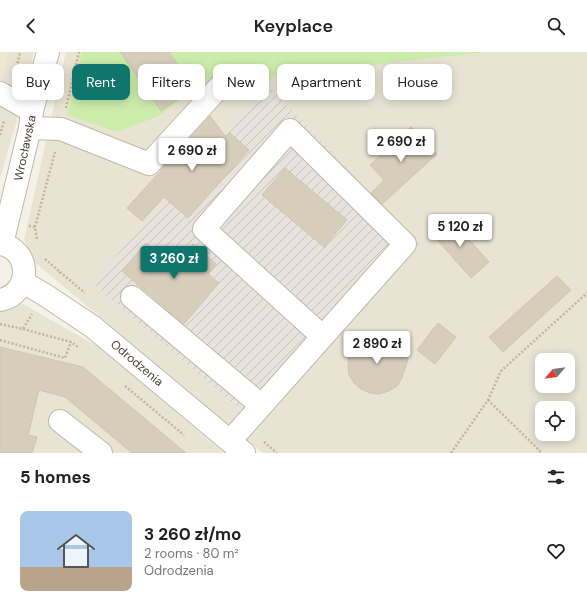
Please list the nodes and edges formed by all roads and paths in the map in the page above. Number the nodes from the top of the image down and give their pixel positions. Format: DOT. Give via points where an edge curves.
graph roads {
  1 [pos="48,52"];
  2 [pos="0,93"];
  3 [pos="213,94"];
  4 [pos="32,120"];
  5 [pos="1,244"];
  6 [pos="23,282"];
  7 [pos="587,293"];
  8 [pos="132,297"];
  9 [pos="0,300"];
  10 [pos="23,329"];
  11 [pos="322,336"];
  12 [pos="0,340"];
  13 [pos="71,342"];
  14 [pos="82,349"];
  15 [pos="122,382"];
  16 [pos="488,400"];
  17 [pos="261,405"];
  18 [pos="60,421"];
  19 [pos="189,439"];
  20 [pos="237,447"];
  21 [pos="101,453"];
  22 [pos="451,453"];
  23 [pos="542,453"];
  1 -- 4 [label="street, Wrocławska"];
  2 -- 4 [label="street"];
  3 -- 4 [label="street" via="149,164"];
  4 -- 5 [label="street, Wrocławska"];
  5 -- 6 [label="street" via="19,254 23,263"];
  6 -- 9 [label="street" via="11,296"];
  6 -- 20 [label="street, Odrodzenia" via="93,327"];
  7 -- 16 [label="path" via="501,371"];
  8 -- 17 [label="street"];
  10 -- 13 [label="path"];
  11 -- 11 [label="street" via="405,244 290,130 204,229"];
  11 -- 17 [label="street"];
  12 -- 13 [label="path" via="65,358"];
  13 -- 14 [label="path"];
  15 -- 19 [label="path"];
  16 -- 22 [label="path"];
  16 -- 23 [label="path"];
  17 -- 20 [label="street"];
  18 -- 21 [label="street"];
}
